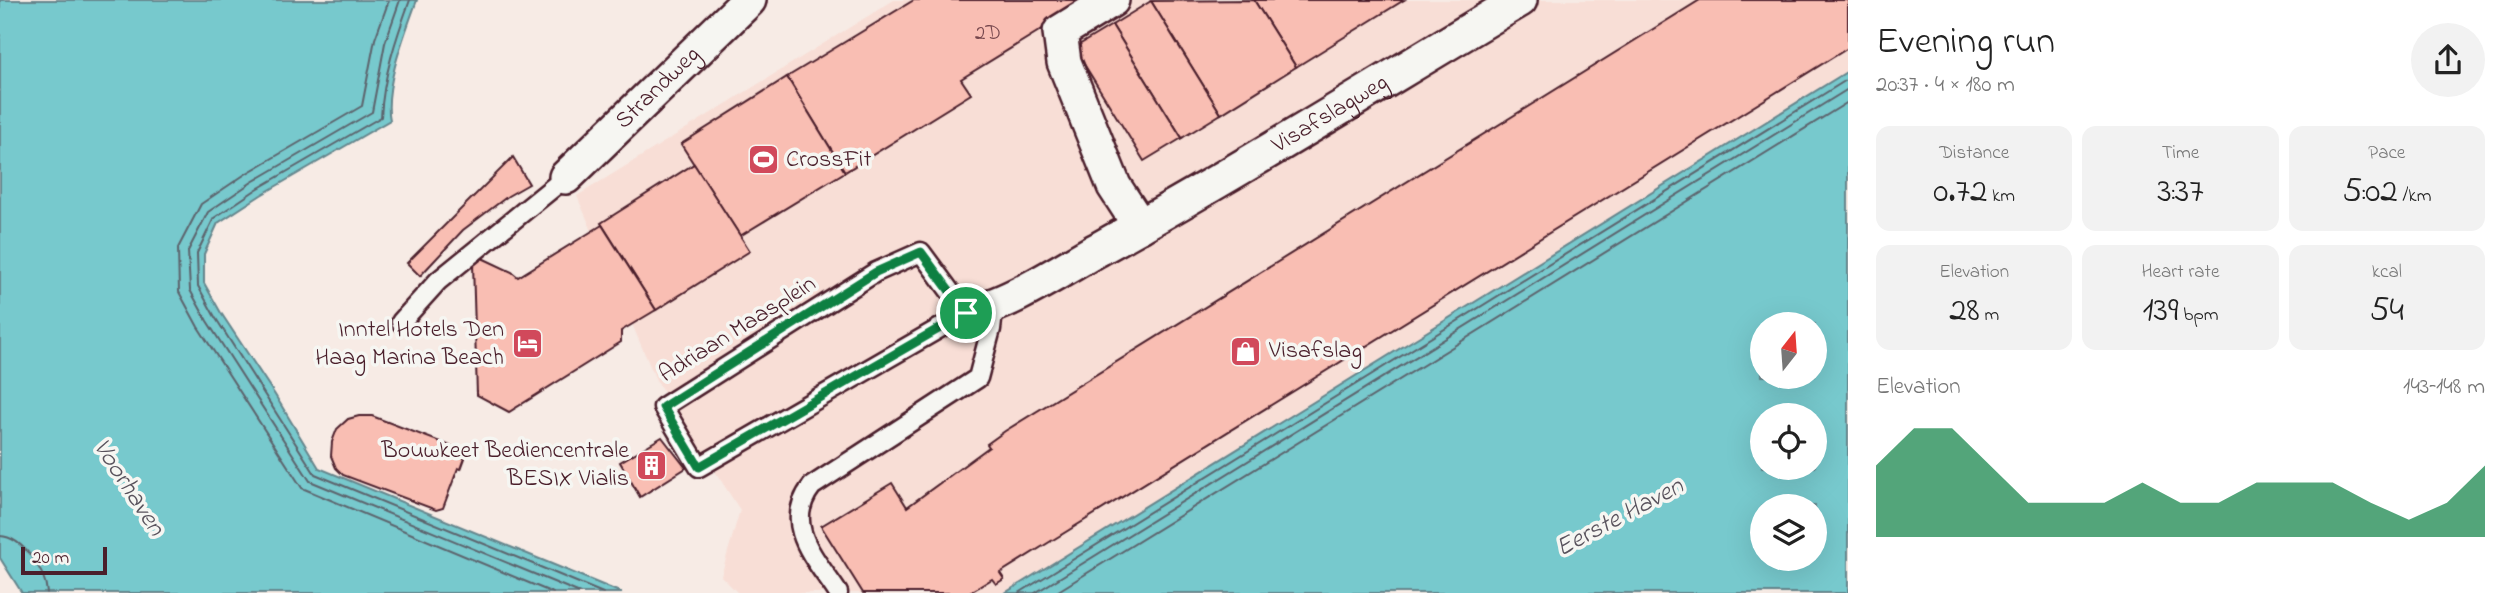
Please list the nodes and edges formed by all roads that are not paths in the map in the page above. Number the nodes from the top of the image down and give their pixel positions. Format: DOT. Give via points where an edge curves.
graph roads {
  1 [pos="749,0"];
  2 [pos="1112,0"];
  3 [pos="1520,0"];
  4 [pos="566,177"];
  5 [pos="1140,226"];
  6 [pos="980,308"];
  7 [pos="401,322"];
  8 [pos="838,593"];
  1 -- 4 [label="street, Strandweg"];
  2 -- 5 [label="street" via="1060,32 1064,62 1114,186"];
  3 -- 5 [label="street, Visafslagweg"];
  4 -- 7 [label="lane" via="438,281"];
  5 -- 6 [label="street, Visafslagweg" via="1017,294"];
  6 -- 6 [label="lane, Adriaan Maasplein" via="921,252 876,272 663,407 699,467"];
  6 -- 8 [label="lane" via="992,329 978,378 812,486 802,498 800,529"];
}
